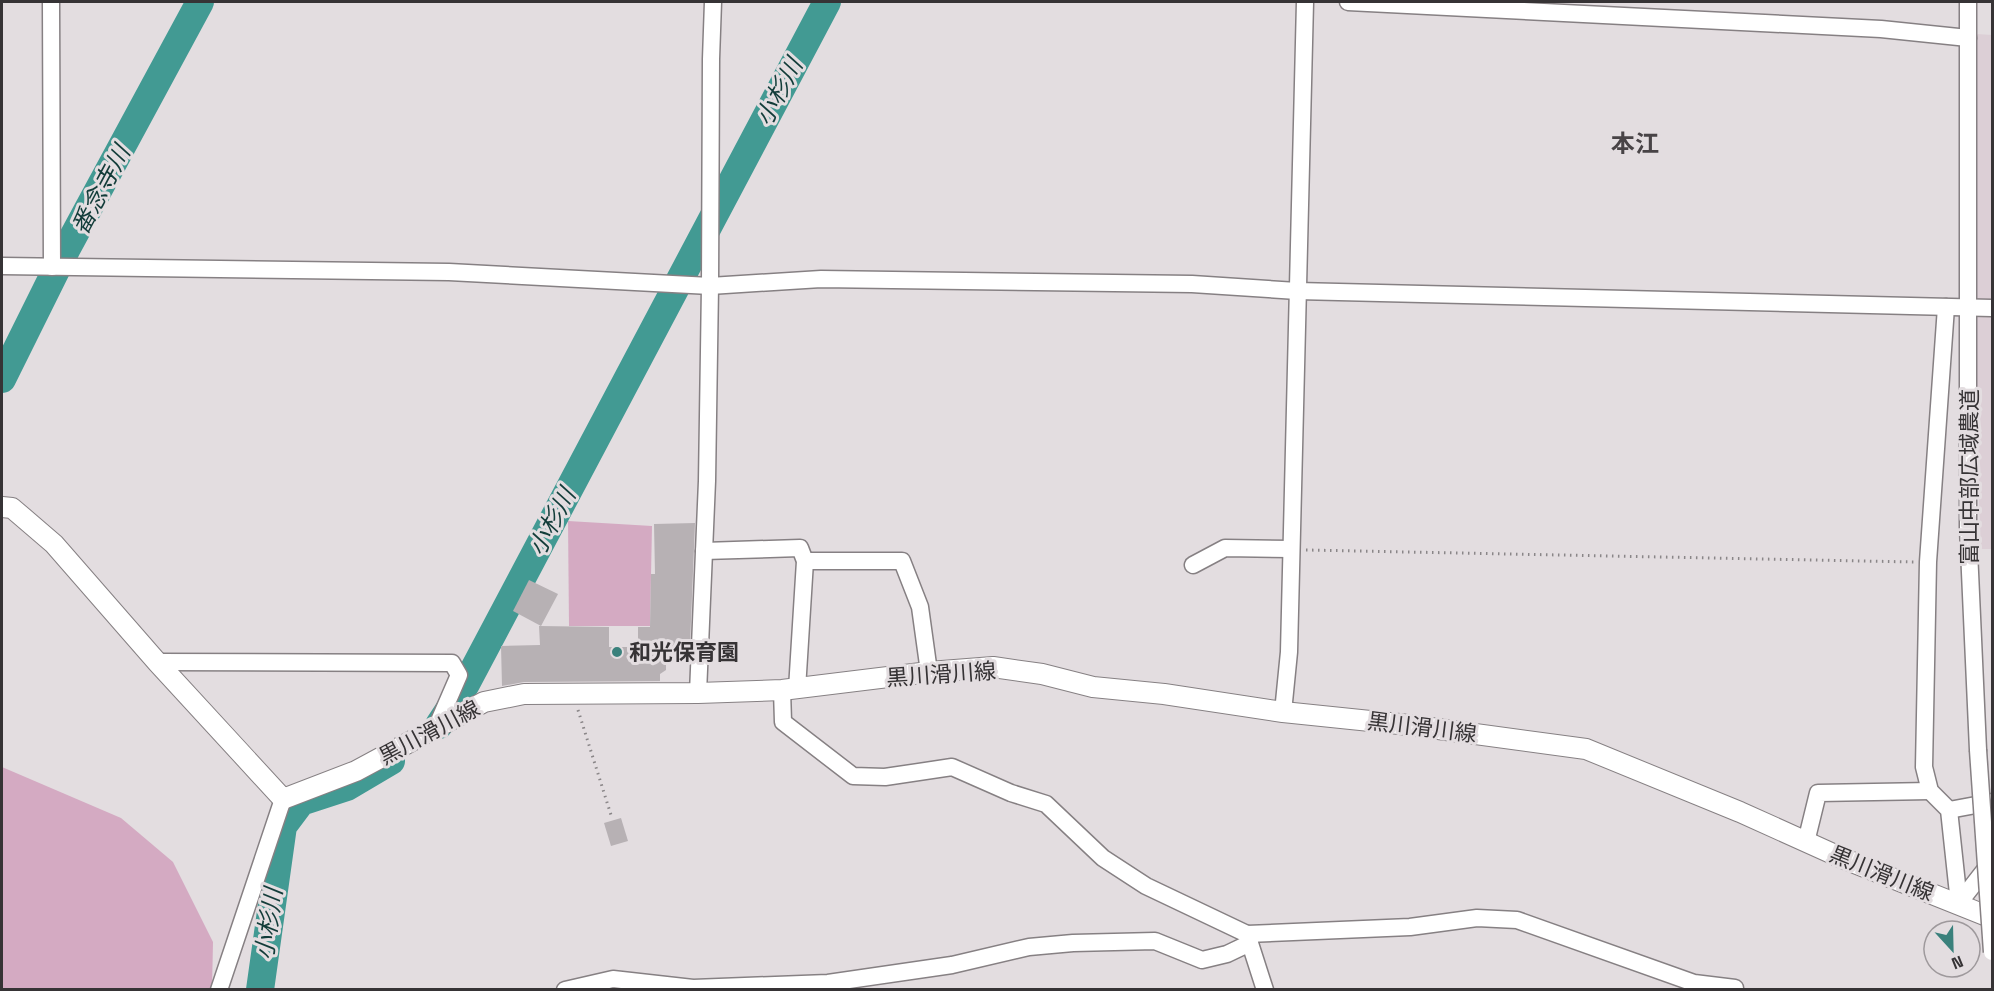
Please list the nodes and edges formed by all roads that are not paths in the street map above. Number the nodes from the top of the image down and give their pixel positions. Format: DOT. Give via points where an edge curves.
graph roads {
  1 [pos="51,2"];
  2 [pos="713,2"];
  3 [pos="1305,2"];
  4 [pos="1348,2"];
  5 [pos="1968,2"];
  6 [pos="1968,38"];
  7 [pos="2,266"];
  8 [pos="52,267"];
  9 [pos="710,286"];
  10 [pos="1297,291"];
  11 [pos="1946,307"];
  12 [pos="1968,308"];
  13 [pos="1992,308"];
  14 [pos="2,507"];
  15 [pos="1291,549"];
  16 [pos="704,550"];
  17 [pos="805,561"];
  18 [pos="1192,565"];
  19 [pos="157,662"];
  20 [pos="928,672"];
  21 [pos="790,689"];
  22 [pos="698,693"];
  23 [pos="1283,712"];
  24 [pos="1984,723"];
  25 [pos="436,728"];
  26 [pos="1930,791"];
  27 [pos="283,799"];
  28 [pos="1992,802"];
  29 [pos="1949,810"];
  30 [pos="1806,842"];
  31 [pos="1992,860"];
  32 [pos="1959,903"];
  33 [pos="1992,918"];
  34 [pos="1248,938"];
  35 [pos="1992,952"];
  36 [pos="1736,988"];
  37 [pos="219,990"];
  38 [pos="565,990"];
  39 [pos="1265,990"];
  1 -- 8 [label="street"];
  2 -- 9 [label="street"];
  3 -- 10 [label="street"];
  4 -- 6 [label="street" via="1870,29"];
  5 -- 6 [label="street, 富山中部広域農道"];
  6 -- 12 [label="street, 富山中部広域農道"];
  7 -- 8 [label="street"];
  8 -- 9 [label="street" via="449,272"];
  9 -- 10 [label="street" via="821,279 1192,284"];
  9 -- 16 [label="street"];
  10 -- 11 [label="street"];
  10 -- 15 [label="street"];
  11 -- 12 [label="street"];
  11 -- 26 [label="street" via="1928,562 1924,767"];
  12 -- 13 [label="street"];
  12 -- 24 [label="street, 富山中部広域農道" via="1968,528"];
  14 -- 19 [label="main road" via="12,508 54,544"];
  15 -- 18 [label="street" via="1225,548"];
  15 -- 23 [label="street"];
  16 -- 17 [label="street" via="801,548"];
  16 -- 22 [label="street"];
  17 -- 20 [label="street" via="902,561 920,607"];
  17 -- 21 [label="street"];
  19 -- 25 [label="street" via="452,663 459,675"];
  19 -- 27 [label="main road"];
  20 -- 21 [label="main road, 黒川滑川線"];
  20 -- 23 [label="main road, 黒川滑川線" via="993,667 1093,687"];
  21 -- 22 [label="main road, 黒川滑川線"];
  21 -- 34 [label="street" via="783,722 853,776 885,777 952,767 1046,804 1103,858 1146,886"];
  22 -- 25 [label="main road, 黒川滑川線" via="524,694 484,702"];
  23 -- 30 [label="main road, 黒川滑川線" via="1586,749"];
  24 -- 35 [label="street, 富山中部広域農道, bridge" via="1978,750"];
  25 -- 27 [label="main road, 黒川滑川線" via="356,771"];
  26 -- 29 [label="street"];
  26 -- 30 [label="street" via="1818,792"];
  27 -- 37 [label="street"];
  28 -- 29 [label="street"];
  29 -- 32 [label="street"];
  30 -- 32 [label="main road, 黒川滑川線"];
  31 -- 32 [label="street"];
  32 -- 33 [label="main road, 黒川滑川線"];
  34 -- 36 [label="street" via="1410,927 1477,918 1517,920 1694,983"];
  34 -- 38 [label="street" via="1227,954 1202,960 1155,941 1073,943 1029,947 952,965 828,983 693,988 613,979"];
  34 -- 39 [label="street"];
}
